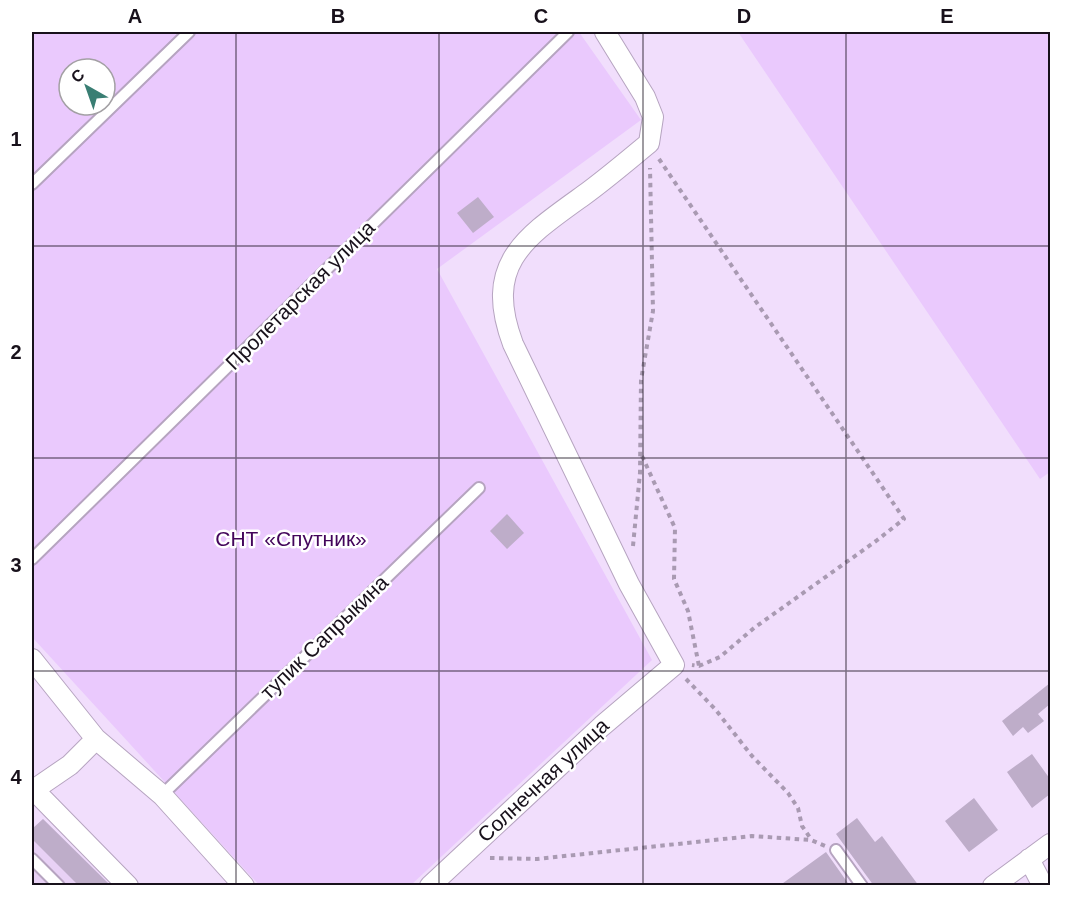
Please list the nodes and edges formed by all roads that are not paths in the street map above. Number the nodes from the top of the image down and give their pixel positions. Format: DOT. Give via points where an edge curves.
graph roads {
  1 [pos="189,32"];
  2 [pos="568,32"];
  3 [pos="605,32"];
  4 [pos="32,184"];
  5 [pos="478,488"];
  6 [pos="32,559"];
  7 [pos="32,659"];
  8 [pos="96,739"];
  9 [pos="32,790"];
  10 [pos="166,791"];
  11 [pos="1050,844"];
  12 [pos="836,850"];
  13 [pos="32,859"];
  14 [pos="1029,859"];
  15 [pos="60,885"];
  16 [pos="128,885"];
  17 [pos="244,885"];
  18 [pos="430,885"];
  19 [pos="862,885"];
  20 [pos="993,885"];
  21 [pos="1043,885"];
  1 -- 4 [label="lane"];
  2 -- 6 [label="lane, Пролетарская улица"];
  3 -- 18 [label="street, Солнечная улица" via="653,117 649,143 545,223 517,251 506,274 501,298 513,344 629,584 674,665"];
  5 -- 10 [label="lane, тупик Сапрыкина"];
  7 -- 8 [label="street"];
  8 -- 9 [label="street" via="70,765"];
  8 -- 10 [label="street"];
  9 -- 16 [label="street"];
  10 -- 17 [label="street"];
  11 -- 14 [label="street"];
  12 -- 19 [label="lane"];
  13 -- 15 [label="lane"];
  14 -- 20 [label="street"];
  14 -- 21 [label="street"];
}
